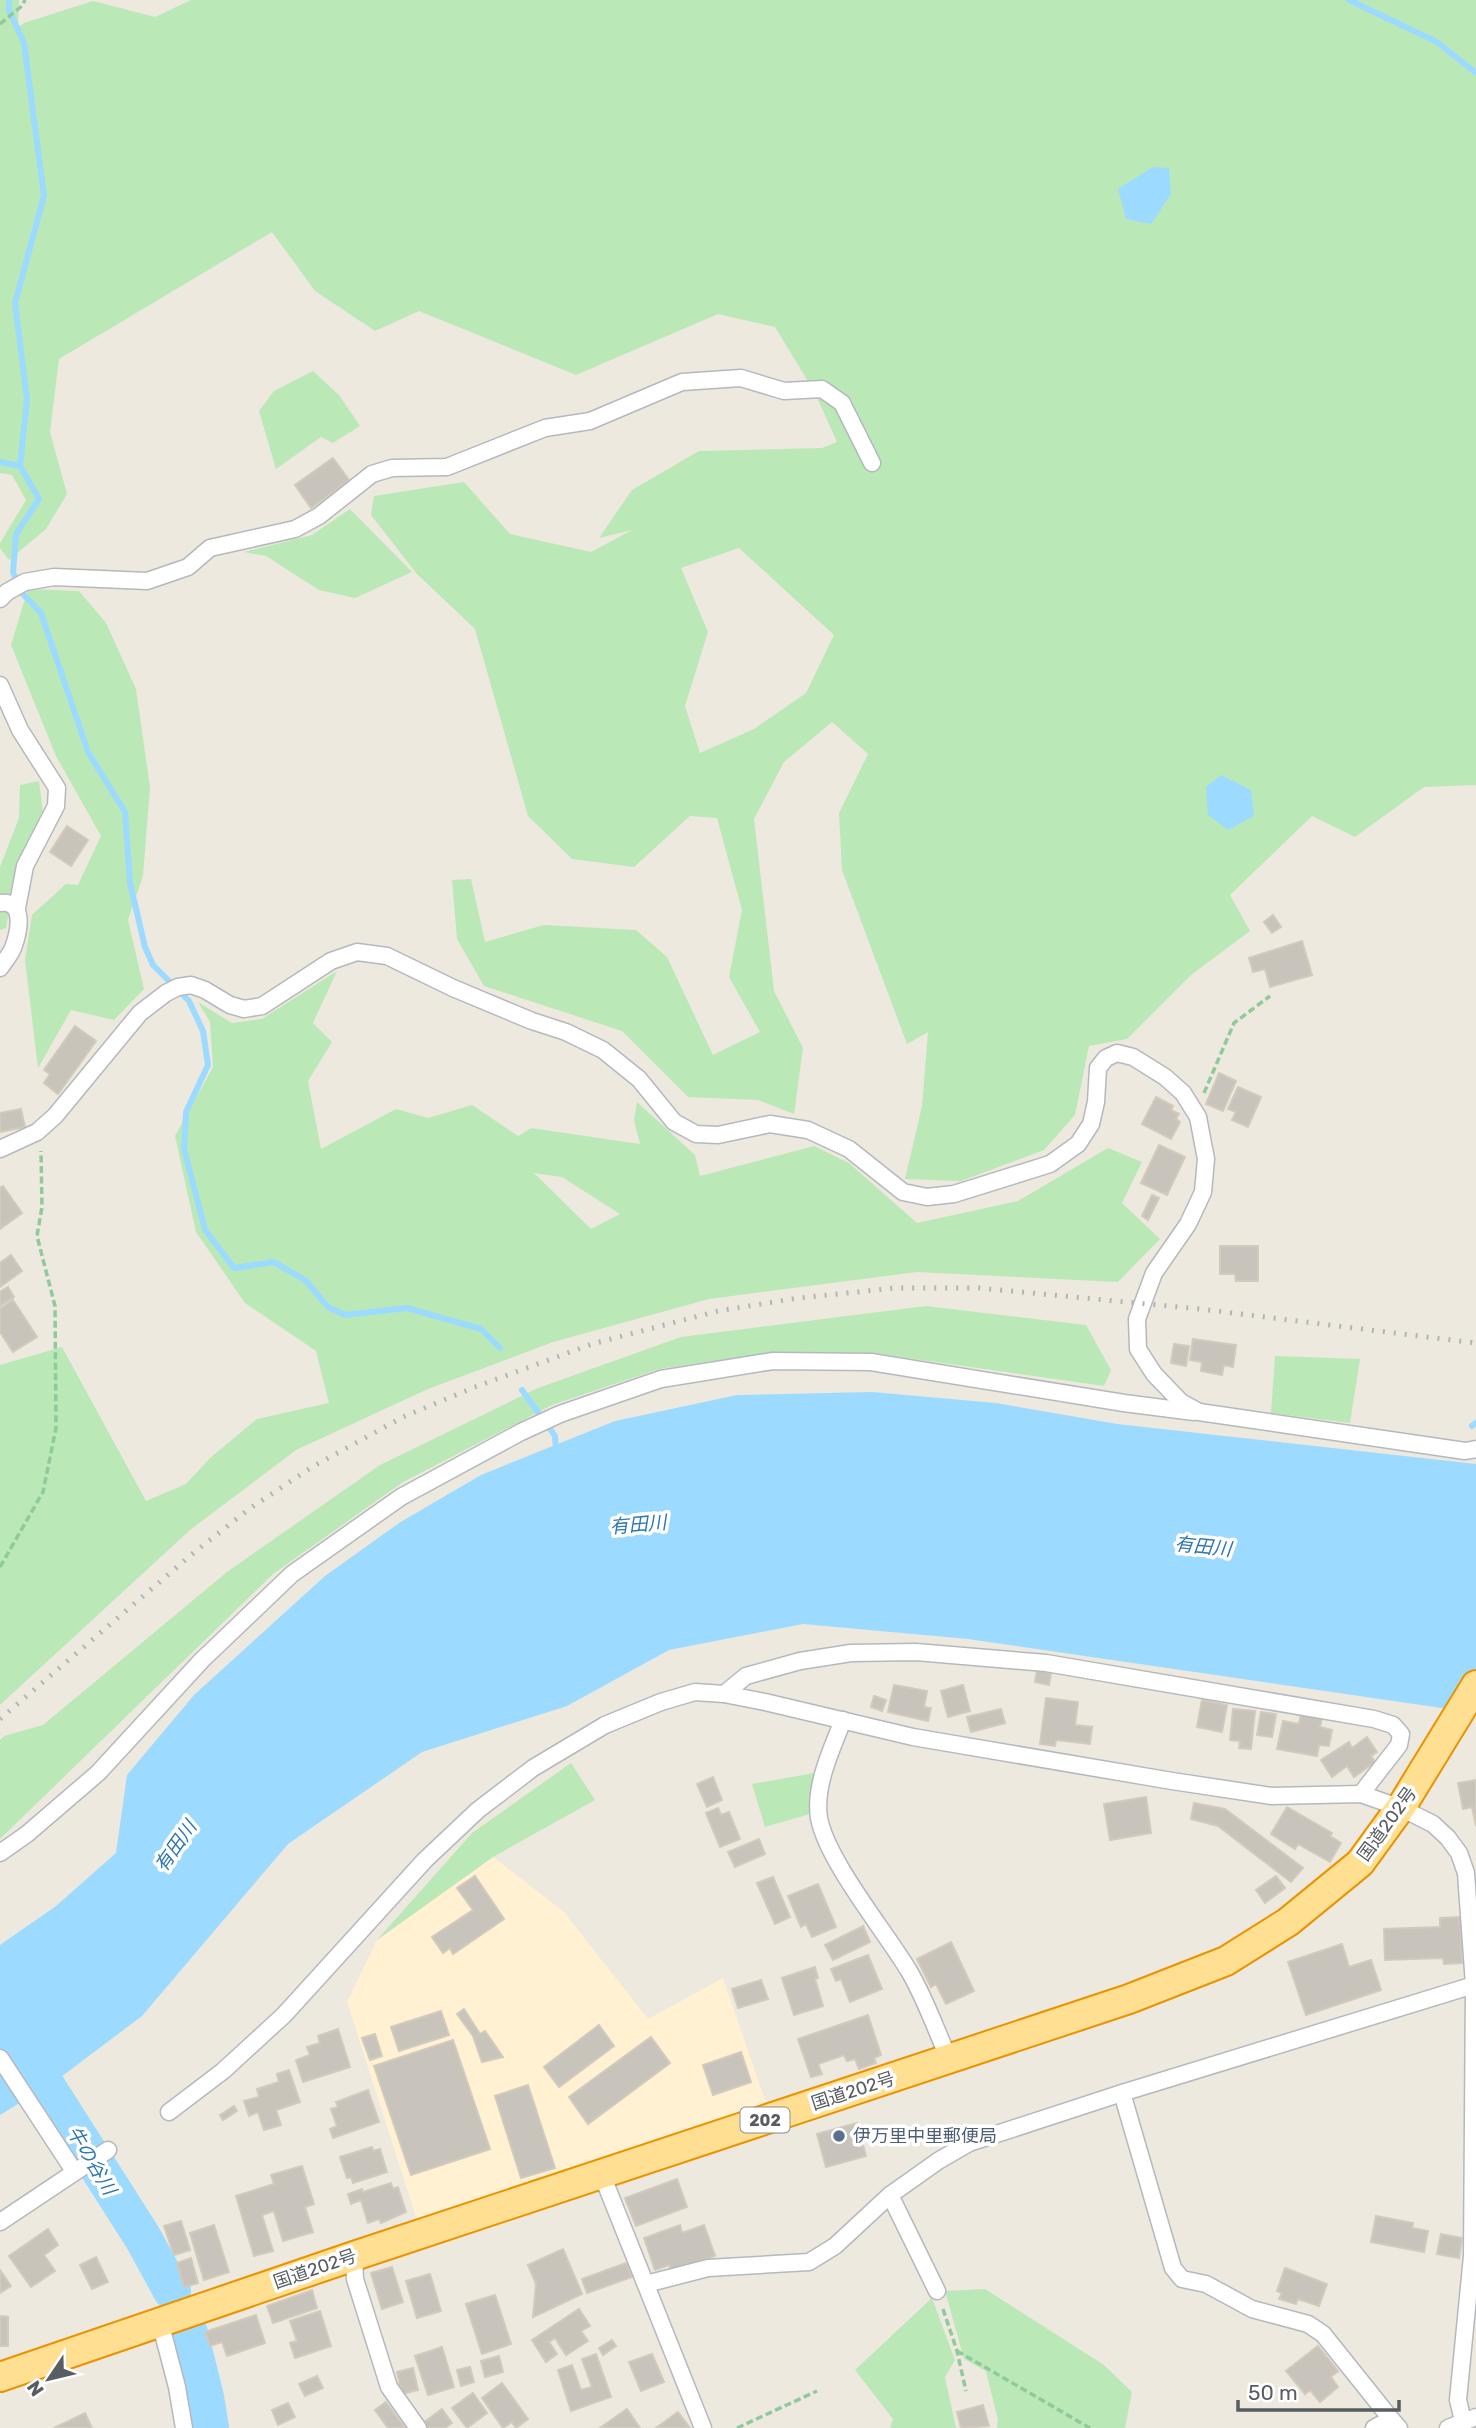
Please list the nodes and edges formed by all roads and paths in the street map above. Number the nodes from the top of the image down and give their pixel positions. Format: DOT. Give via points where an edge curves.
graph roads {
  1 [pos="25,0"];
  2 [pos="1,23"];
  3 [pos="872,463"];
  4 [pos="4,595"];
  5 [pos="0,685"];
  6 [pos="0,903"];
  7 [pos="17,908"];
  8 [pos="0,968"];
  9 [pos="1269,996"];
  10 [pos="1198,1117"];
  11 [pos="37,1132"];
  12 [pos="0,1149"];
  13 [pos="1199,1412"];
  14 [pos="1476,1449"];
  15 [pos="0,1567"];
  16 [pos="1476,1685"];
  17 [pos="724,1694"];
  18 [pos="843,1720"];
  19 [pos="1361,1794"];
  20 [pos="1401,1808"];
  21 [pos="0,1853"];
  22 [pos="1474,1985"];
  23 [pos="0,2058"];
  24 [pos="949,2059"];
  25 [pos="1122,2092"];
  26 [pos="169,2112"];
  27 [pos="108,2150"];
  28 [pos="74,2171"];
  29 [pos="602,2175"];
  30 [pos="890,2195"];
  31 [pos="0,2222"];
  32 [pos="354,2256"];
  33 [pos="646,2284"];
  34 [pos="937,2291"];
  35 [pos="160,2322"];
  36 [pos="957,2351"];
  37 [pos="0,2377"];
  38 [pos="817,2391"];
  39 [pos="966,2391"];
  40 [pos="1462,2422"];
  41 [pos="1395,2424"];
  42 [pos="184,2428"];
  43 [pos="418,2428"];
  44 [pos="703,2428"];
  45 [pos="737,2428"];
  46 [pos="1090,2428"];
  47 [pos="1374,2428"];
  1 -- 2 [label="path"];
  3 -- 4 [label="street" via="842,403 822,389 784,391 741,378 682,382 590,421 545,428 447,467 392,468 372,474 295,529 211,548 188,567 147,581 54,577 25,582"];
  5 -- 7 [label="street" via="20,730 57,788 56,806 25,866"];
  6 -- 7 [label="street"];
  7 -- 8 [label="street" via="20,916 13,948"];
  9 -- 10 [label="path" via="1234,1023"];
  10 -- 11 [label="street" via="1183,1093 1165,1077 1133,1057 1117,1053 1098,1068 1094,1113 1078,1144 1050,1164 954,1194 927,1197 903,1192 849,1149 808,1130 770,1124 718,1135 696,1134 674,1122 639,1079 603,1050 387,956 357,952 331,961 262,1006 244,1009 230,1005 191,985 166,993 140,1013"];
  10 -- 13 [label="street" via="1206,1159 1203,1192 1188,1224 1154,1273 1137,1318 1138,1349 1154,1374 1181,1402"];
  11 -- 12 [label="street"];
  11 -- 15 [label="path" via="42,1207 37,1236 55,1306 56,1428 43,1492"];
  13 -- 14 [label="street"];
  13 -- 21 [label="street" via="871,1362 773,1361 661,1379 560,1414 401,1497 292,1574 202,1660 98,1773"];
  16 -- 20 [label="highway, 国道202号 / 202"];
  17 -- 18 [label="street"];
  17 -- 19 [label="street" via="746,1676 850,1653 916,1652 1046,1662 1393,1725 1401,1734 1399,1745"];
  17 -- 26 [label="street" via="695,1692 661,1702 605,1725 533,1768 478,1810 425,1860 284,2015"];
  18 -- 19 [label="street" via="913,1737 1272,1796"];
  18 -- 24 [label="street" via="827,1761 820,1818 843,1869 912,1975"];
  19 -- 20 [label="street"];
  20 -- 22 [label="street" via="1433,1824 1459,1853 1466,1873"];
  20 -- 24 [label="highway, 国道202号 / 202" via="1360,1863 1329,1891 1226,1961"];
  22 -- 25 [label="street"];
  22 -- 40 [label="street" via="1472,2256 1458,2400"];
  23 -- 28 [label="street"];
  24 -- 29 [label="highway, 国道202号 / 202"];
  25 -- 30 [label="street" via="970,2143"];
  25 -- 41 [label="street" via="1173,2268 1182,2279 1206,2284 1252,2309 1308,2324 1323,2334"];
  27 -- 28 [label="street"];
  28 -- 31 [label="street"];
  29 -- 32 [label="highway, 国道202号 / 202"];
  29 -- 33 [label="street"];
  30 -- 33 [label="street" via="835,2246 808,2262 708,2269"];
  30 -- 34 [label="street"];
  32 -- 35 [label="highway, 国道202号 / 202"];
  32 -- 43 [label="street" via="355,2279 389,2387"];
  33 -- 44 [label="street"];
  34 -- 36 [label="path"];
  35 -- 37 [label="highway, 国道202号 / 202"];
  35 -- 42 [label="street"];
  36 -- 39 [label="path"];
  36 -- 46 [label="path"];
  38 -- 45 [label="path"];
  41 -- 47 [label="street"];
}
